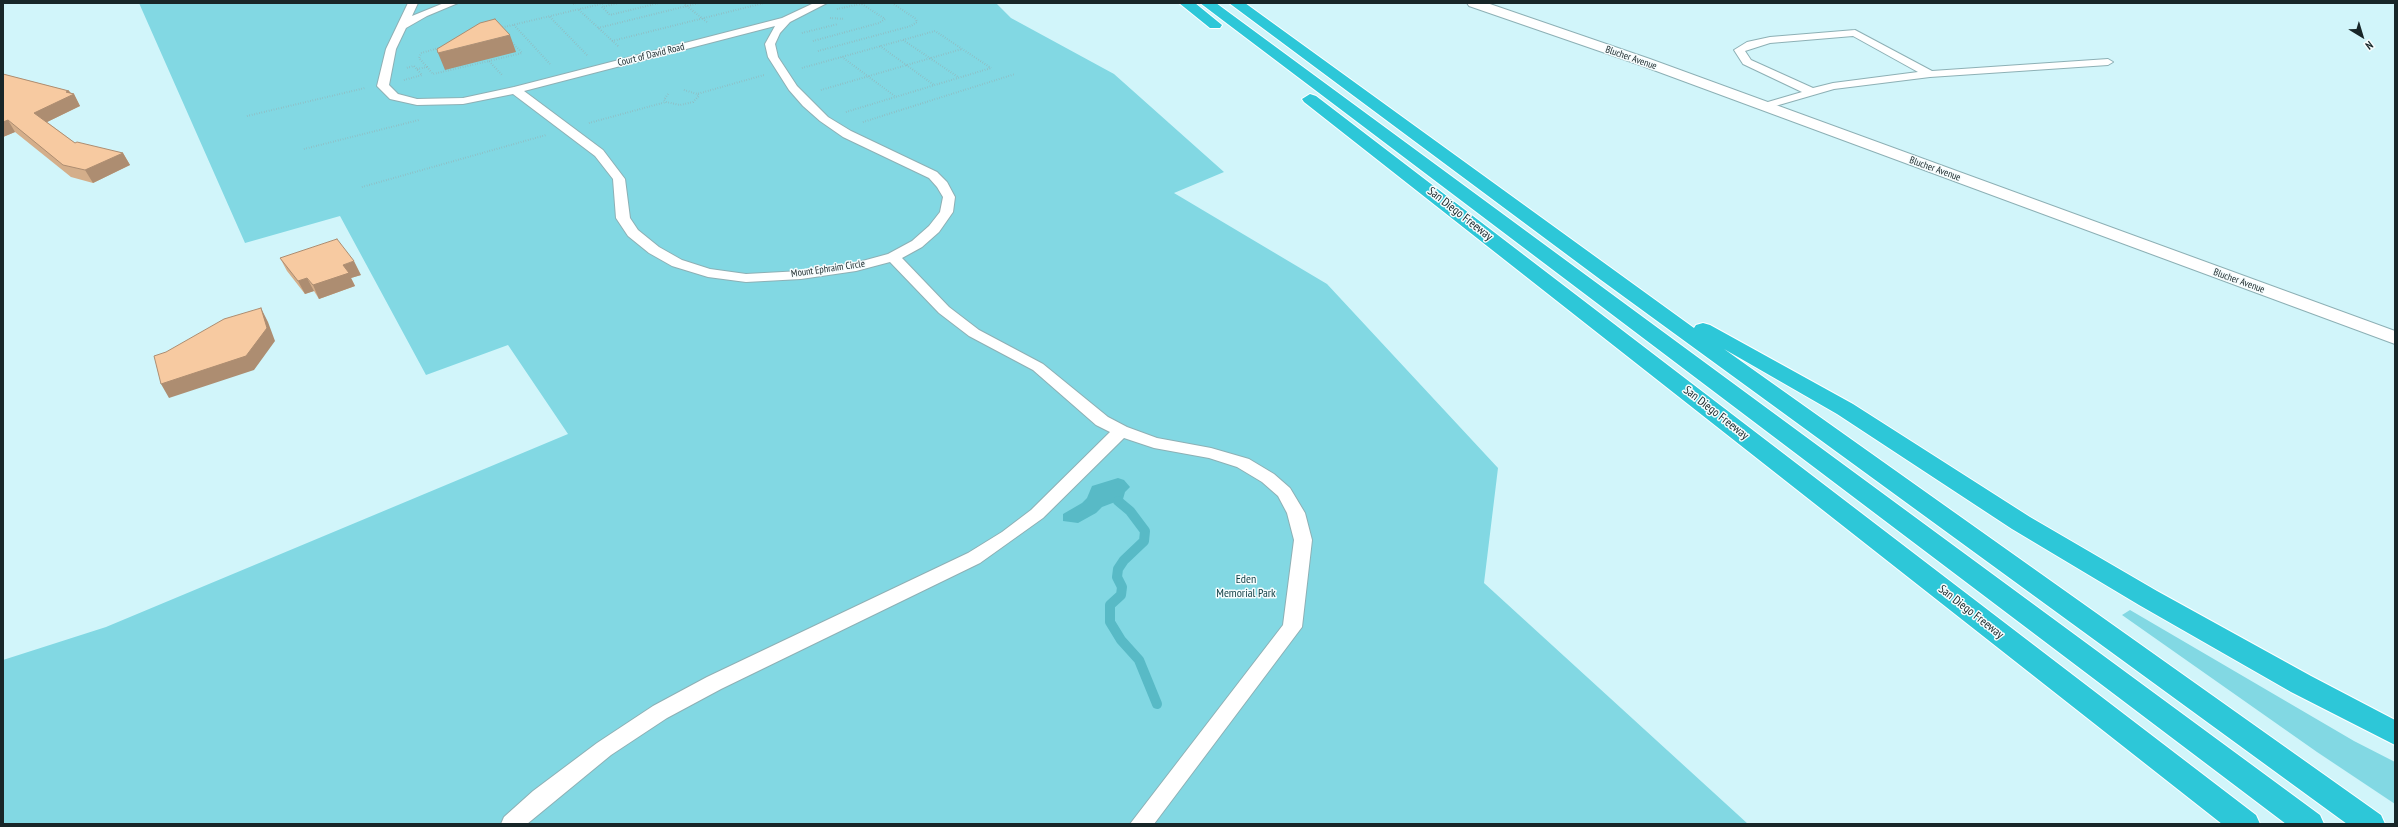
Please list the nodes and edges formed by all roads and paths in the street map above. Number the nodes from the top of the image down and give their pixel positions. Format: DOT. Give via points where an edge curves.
graph roads {
  1 [pos="413,3"];
  2 [pos="453,3"];
  3 [pos="577,3"];
  4 [pos="605,3"];
  5 [pos="619,3"];
  6 [pos="659,3"];
  7 [pos="683,3"];
  8 [pos="699,3"];
  9 [pos="764,3"];
  10 [pos="865,3"];
  11 [pos="892,3"];
  12 [pos="1186,3"];
  13 [pos="1207,3"];
  14 [pos="1236,3"];
  15 [pos="1474,3"];
  16 [pos="573,4"];
  17 [pos="821,4"];
  18 [pos="862,4"];
  19 [pos="608,6"];
  20 [pos="687,6"];
  21 [pos="579,10"];
  22 [pos="550,16"];
  23 [pos="702,18"];
  24 [pos="786,20"];
  25 [pos="705,21"];
  26 [pos="838,24"];
  27 [pos="514,25"];
  28 [pos="401,27"];
  29 [pos="598,28"];
  30 [pos="503,32"];
  31 [pos="508,38"];
  32 [pos="903,40"];
  33 [pos="612,41"];
  34 [pos="771,41"];
  35 [pos="813,41"];
  36 [pos="880,46"];
  37 [pos="442,48"];
  38 [pos="962,49"];
  39 [pos="622,50"];
  40 [pos="818,52"];
  41 [pos="842,57"];
  42 [pos="590,58"];
  43 [pos="930,58"];
  44 [pos="489,61"];
  45 [pos="2108,62"];
  46 [pos="906,65"];
  47 [pos="427,67"];
  48 [pos="417,69"];
  49 [pos="783,72"];
  50 [pos="1015,74"];
  51 [pos="1930,74"];
  52 [pos="502,75"];
  53 [pos="868,77"];
  54 [pos="563,78"];
  55 [pos="958,78"];
  56 [pos="384,83"];
  57 [pos="934,85"];
  58 [pos="515,90"];
  59 [pos="684,90"];
  60 [pos="1812,92"];
  61 [pos="668,94"];
  62 [pos="697,94"];
  63 [pos="800,96"];
  64 [pos="896,97"];
  65 [pos="666,102"];
  66 [pos="1765,106"];
  67 [pos="247,116"];
  68 [pos="824,119"];
  69 [pos="567,129"];
  70 [pos="840,129"];
  71 [pos="324,144"];
  72 [pos="304,149"];
  73 [pos="362,187"];
  74 [pos="893,257"];
  75 [pos="1608,276"];
  76 [pos="2395,338"];
  77 [pos="1122,432"];
  78 [pos="2395,733"];
  79 [pos="512,824"];
  80 [pos="1141,824"];
  81 [pos="2245,824"];
  82 [pos="2309,824"];
  83 [pos="2370,824"];
  1 -- 28 [label="lane"];
  2 -- 28 [label="lane" via="423,14"];
  3 -- 16 [label="path"];
  4 -- 19 [label="path"];
  4 -- 21 [label="path"];
  5 -- 19 [label="path"];
  6 -- 19 [label="path" via="610,15 602,7"];
  7 -- 20 [label="path"];
  8 -- 20 [label="path"];
  9 -- 23 [label="path"];
  10 -- 18 [label="path"];
  11 -- 40 [label="path" via="917,22"];
  12 -- 81 [label="highway, San Diego Freeway"];
  13 -- 82 [label="highway"];
  14 -- 75 [label="highway"];
  15 -- 66 [label="street, Blucher Avenue"];
  17 -- 18 [label="path" via="839,10"];
  17 -- 24 [label="lane, Court of David Road"];
  18 -- 35 [label="path" via="885,19 879,23"];
  20 -- 23 [label="path"];
  20 -- 29 [label="path"];
  21 -- 22 [label="path"];
  21 -- 29 [label="path"];
  22 -- 27 [label="path"];
  22 -- 42 [label="path"];
  23 -- 25 [label="path"];
  23 -- 33 [label="path"];
  24 -- 34 [label="lane"];
  24 -- 54 [label="lane, Court of David Road"];
  26 -- 34 [label="path"];
  27 -- 30 [label="path" via="500,28"];
  27 -- 54 [label="path"];
  28 -- 56 [label="lane" via="392,49"];
  29 -- 33 [label="path"];
  31 -- 44 [label="path" via="522,53"];
  32 -- 36 [label="path"];
  32 -- 38 [label="path" via="935,31"];
  32 -- 43 [label="path"];
  33 -- 39 [label="path"];
  34 -- 49 [label="lane, Mount Ephraim Circle" via="773,57"];
  36 -- 41 [label="path"];
  36 -- 46 [label="path"];
  37 -- 47 [label="path" via="420,53 419,58"];
  38 -- 43 [label="path"];
  38 -- 55 [label="path" via="991,68"];
  41 -- 49 [label="path"];
  41 -- 53 [label="path"];
  43 -- 46 [label="path"];
  43 -- 55 [label="path"];
  44 -- 47 [label="path" via="433,74"];
  44 -- 52 [label="path"];
  45 -- 51 [label="lane"];
  46 -- 53 [label="path"];
  46 -- 57 [label="path"];
  47 -- 48 [label="path"];
  49 -- 62 [label="path"];
  49 -- 63 [label="lane, Mount Ephraim Circle"];
  50 -- 70 [label="path"];
  51 -- 60 [label="lane" via="1869,81"];
  51 -- 60 [label="lane" via="1855,33 1770,40 1751,44 1739,50 1747,62"];
  53 -- 63 [label="path"];
  53 -- 64 [label="path"];
  54 -- 58 [label="lane, Court of David Road"];
  55 -- 57 [label="path"];
  56 -- 58 [label="lane, Court of David Road" via="383,86 394,97 417,102 463,101"];
  56 -- 67 [label="path"];
  57 -- 64 [label="path"];
  58 -- 69 [label="lane, Mount Ephraim Circle"];
  59 -- 62 [label="path"];
  60 -- 66 [label="lane"];
  61 -- 65 [label="path" via="664,100"];
  62 -- 65 [label="path" via="697,99 686,104 673,105"];
  63 -- 68 [label="lane, Mount Ephraim Circle"];
  64 -- 68 [label="path"];
  65 -- 69 [label="path"];
  66 -- 76 [label="street, Blucher Avenue"];
  68 -- 70 [label="lane, Mount Ephraim Circle"];
  69 -- 73 [label="path"];
  69 -- 74 [label="lane, Mount Ephraim Circle" via="599,154 619,179 623,218 633,233 677,264 708,273 746,278 856,267"];
  70 -- 74 [label="lane, Mount Ephraim Circle" via="933,175 944,185 949,197 946,212 934,229 917,244"];
  71 -- 72 [label="path"];
  74 -- 77 [label="lane" via="944,310 974,334 1038,367 1066,388 1081,405"];
  75 -- 78 [label="highway" via="1845,409 2021,523 2148,598 2301,684"];
  75 -- 83 [label="highway"];
  77 -- 79 [label="lane" via="1037,514 1008,536 953,568 714,683 660,712 604,749"];
  77 -- 80 [label="lane" via="1154,443 1211,453 1243,463 1268,478 1284,492 1296,513 1303,540 1292,627"];
}
